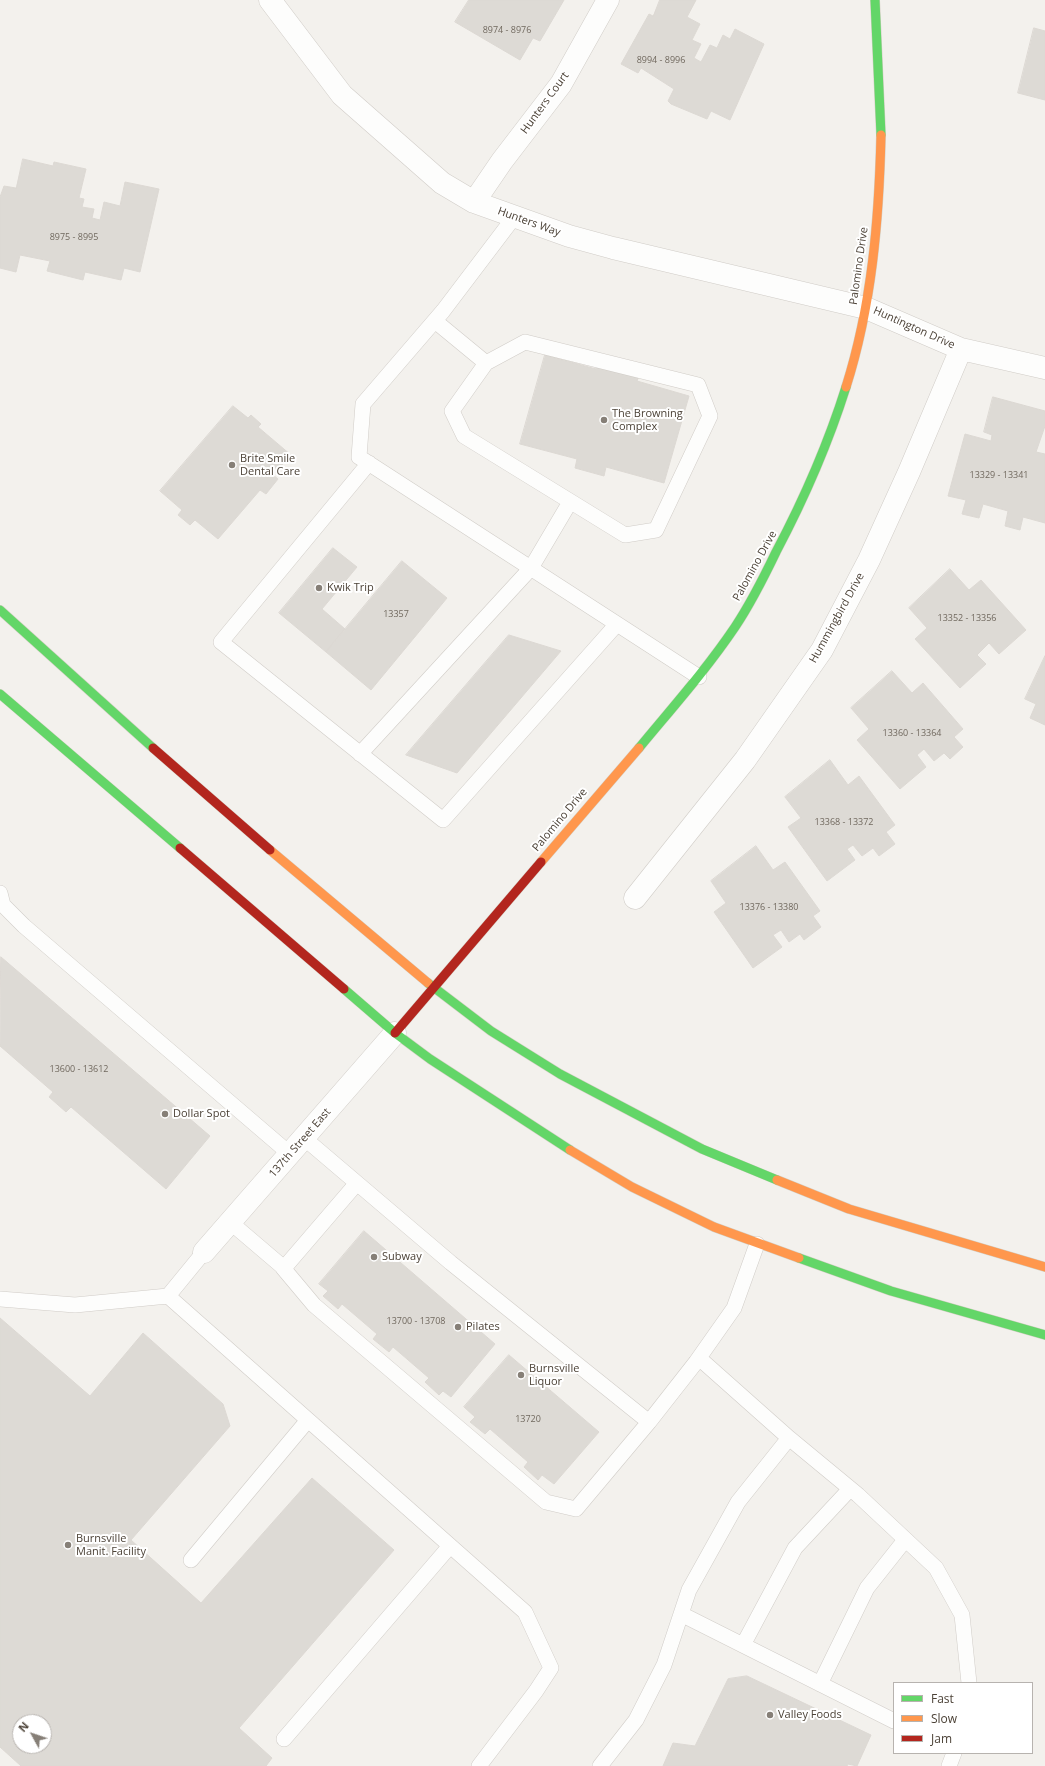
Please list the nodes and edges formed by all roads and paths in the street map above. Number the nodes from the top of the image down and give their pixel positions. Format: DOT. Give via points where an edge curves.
graph roads {
  1 [pos="270,0"];
  2 [pos="608,0"];
  3 [pos="875,0"];
  4 [pos="474,202"];
  5 [pos="514,216"];
  6 [pos="866,308"];
  7 [pos="435,321"];
  8 [pos="961,349"];
  9 [pos="486,363"];
  10 [pos="1045,368"];
  11 [pos="369,463"];
  12 [pos="570,502"];
  13 [pos="531,568"];
  14 [pos="0,610"];
  15 [pos="617,624"];
  16 [pos="698,677"];
  17 [pos="0,694"];
  18 [pos="360,754"];
  19 [pos="0,893"];
  20 [pos="635,898"];
  21 [pos="434,988"];
  22 [pos="395,1033"];
  23 [pos="304,1138"];
  24 [pos="290,1154"];
  25 [pos="357,1183"];
  26 [pos="230,1222"];
  27 [pos="758,1244"];
  28 [pos="204,1252"];
  29 [pos="1045,1267"];
  30 [pos="283,1268"];
  31 [pos="168,1296"];
  32 [pos="0,1299"];
  33 [pos="1045,1335"];
  34 [pos="699,1358"];
  35 [pos="308,1420"];
  36 [pos="649,1422"];
  37 [pos="789,1438"];
  38 [pos="850,1489"];
  39 [pos="905,1540"];
  40 [pos="450,1546"];
  41 [pos="191,1560"];
  42 [pos="681,1614"];
  43 [pos="743,1645"];
  44 [pos="969,1682"];
  45 [pos="820,1684"];
  46 [pos="893,1720"];
  47 [pos="284,1739"];
  48 [pos="954,1754"];
  49 [pos="479,1766"];
  50 [pos="600,1766"];
  51 [pos="949,1766"];
  1 -- 4 [label="street, Hunters Way" via="342,95 442,183"];
  2 -- 4 [label="street, Hunters Court" via="561,84"];
  3 -- 6 [label="street, Palomino Drive" via="881,78 882,138 876,239"];
  4 -- 5 [label="street, Hunters Way"];
  5 -- 6 [label="street, Hunters Way" via="569,236 613,248"];
  5 -- 7 [label="lane"];
  6 -- 8 [label="street, Huntington Drive"];
  6 -- 16 [label="street, Palomino Drive" via="836,418 795,518 735,627"];
  7 -- 9 [label="lane"];
  7 -- 11 [label="lane" via="364,404 359,457"];
  8 -- 10 [label="street, Huntington Drive"];
  8 -- 20 [label="street, Hummingbird Drive" via="869,560 822,650 745,760"];
  9 -- 12 [label="lane" via="452,411 464,436"];
  9 -- 12 [label="lane" via="525,342 698,385 710,416 656,530 625,535"];
  11 -- 13 [label="lane"];
  11 -- 18 [label="lane" via="220,642"];
  12 -- 13 [label="lane"];
  13 -- 15 [label="lane"];
  13 -- 18 [label="lane"];
  14 -- 21 [label="street" via="204,794"];
  15 -- 16 [label="lane"];
  15 -- 18 [label="lane" via="443,820"];
  16 -- 21 [label="street, Palomino Drive"];
  17 -- 22 [label="street"];
  19 -- 24 [label="lane" via="3,905 24,926"];
  21 -- 22 [label="street, Palomino Drive"];
  21 -- 29 [label="street" via="491,1031 560,1074 702,1149 849,1209"];
  22 -- 23 [label="street, 137th Street East"];
  22 -- 27 [label="street" via="549,1138 632,1187 714,1227"];
  23 -- 24 [label="street, 137th Street East"];
  23 -- 25 [label="lane"];
  24 -- 26 [label="street, 137th Street East"];
  25 -- 30 [label="lane"];
  25 -- 36 [label="lane" via="451,1263"];
  26 -- 28 [label="street, 137th Street East"];
  26 -- 30 [label="lane"];
  27 -- 33 [label="street" via="891,1292"];
  27 -- 34 [label="lane" via="734,1308"];
  28 -- 31 [label="lane"];
  30 -- 36 [label="lane" via="314,1305 546,1502 576,1509"];
  31 -- 32 [label="lane" via="75,1305"];
  31 -- 35 [label="lane"];
  34 -- 36 [label="lane"];
  34 -- 37 [label="lane"];
  35 -- 40 [label="lane"];
  35 -- 41 [label="lane"];
  37 -- 38 [label="lane"];
  37 -- 42 [label="lane" via="738,1502 689,1590"];
  38 -- 39 [label="lane"];
  38 -- 43 [label="lane" via="795,1548"];
  39 -- 44 [label="lane" via="936,1568 962,1615"];
  39 -- 45 [label="lane" via="867,1588"];
  40 -- 47 [label="lane"];
  40 -- 49 [label="lane" via="525,1612 551,1668"];
  42 -- 43 [label="lane"];
  42 -- 50 [label="lane" via="664,1665 636,1720"];
  43 -- 45 [label="lane"];
  45 -- 46 [label="lane"];
  48 -- 51 [label="lane"];
}
